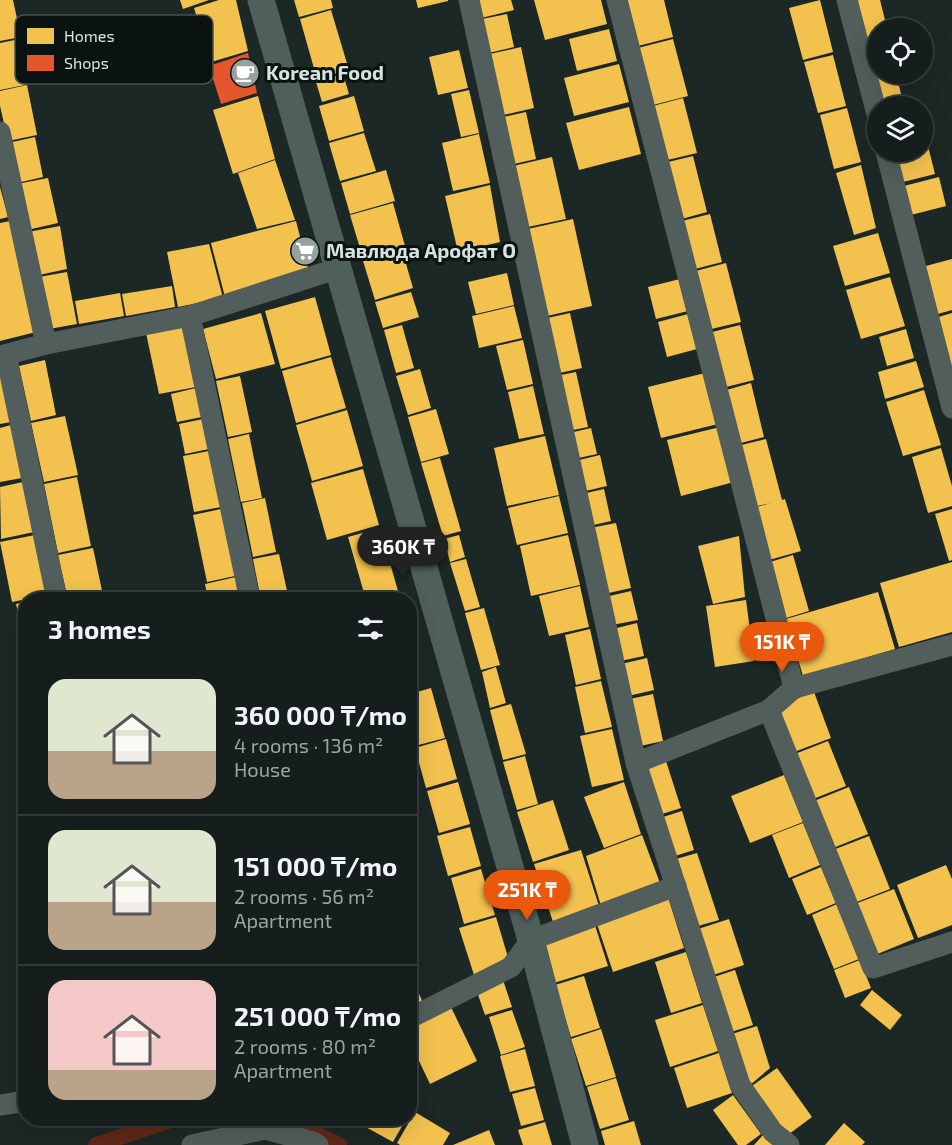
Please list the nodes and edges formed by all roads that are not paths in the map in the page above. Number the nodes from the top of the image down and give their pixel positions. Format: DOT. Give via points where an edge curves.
graph roads {
  1 [pos="261,0"];
  2 [pos="469,0"];
  3 [pos="617,0"];
  4 [pos="847,0"];
  5 [pos="872,96"];
  6 [pos="0,132"];
  7 [pos="889,162"];
  8 [pos="339,268"];
  9 [pos="190,316"];
  10 [pos="46,344"];
  11 [pos="3,356"];
  12 [pos="952,408"];
  13 [pos="55,592"];
  14 [pos="248,592"];
  15 [pos="952,645"];
  16 [pos="794,688"];
  17 [pos="769,710"];
  18 [pos="636,763"];
  19 [pos="675,886"];
  20 [pos="531,940"];
  21 [pos="952,942"];
  22 [pos="417,1014"];
  23 [pos="18,1103"];
  24 [pos="0,1106"];
  25 [pos="192,1145"];
  26 [pos="318,1145"];
  27 [pos="585,1145"];
  28 [pos="789,1145"];
  1 -- 8 [label="main road"];
  2 -- 18 [label="street"];
  3 -- 16 [label="street"];
  4 -- 5 [label="street"];
  6 -- 10 [label="street"];
  7 -- 12 [label="street"];
  8 -- 9 [label="street"];
  8 -- 20 [label="main road"];
  9 -- 10 [label="street"];
  9 -- 14 [label="street"];
  10 -- 11 [label="street"];
  11 -- 13 [label="street"];
  15 -- 16 [label="street"];
  16 -- 17 [label="street"];
  17 -- 18 [label="street"];
  17 -- 21 [label="street" via="873,968"];
  18 -- 19 [label="street"];
  19 -- 20 [label="street"];
  19 -- 28 [label="street" via="740,1085 773,1132"];
  20 -- 22 [label="street" via="511,967"];
  20 -- 27 [label="main road"];
  23 -- 24 [label="street"];
  25 -- 26 [label="street" via="265,1129"];
}
